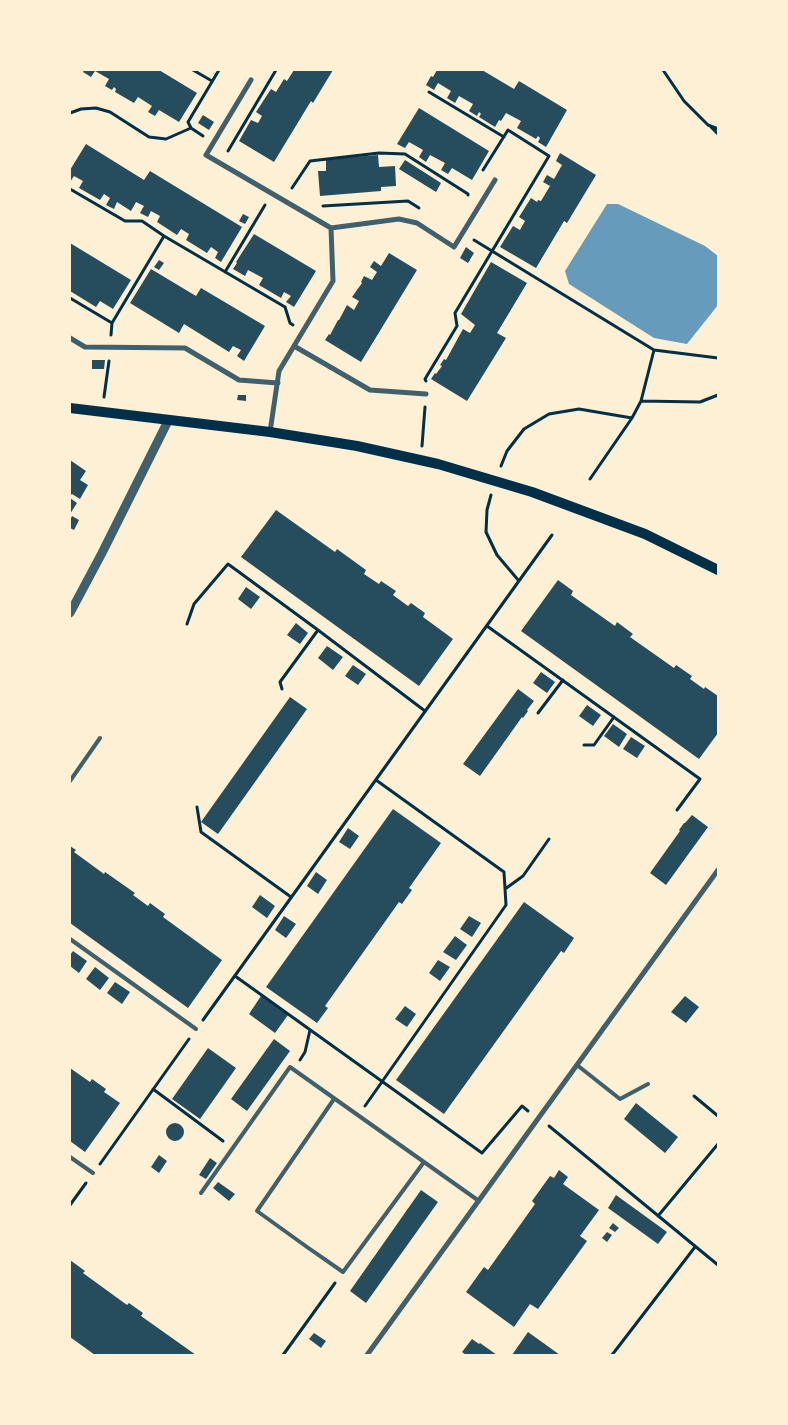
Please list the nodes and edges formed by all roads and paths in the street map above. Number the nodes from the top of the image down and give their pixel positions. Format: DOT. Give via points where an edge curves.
graph roads {
  1 [pos="193,70"];
  2 [pos="219,70"];
  3 [pos="276,70"];
  4 [pos="663,70"];
  5 [pos="251,80"];
  6 [pos="212,81"];
  7 [pos="429,92"];
  8 [pos="70,113"];
  9 [pos="708,125"];
  10 [pos="191,128"];
  11 [pos="718,129"];
  12 [pos="718,134"];
  13 [pos="504,137"];
  14 [pos="213,142"];
  15 [pos="479,178"];
  16 [pos="495,180"];
  17 [pos="285,184"];
  18 [pos="292,188"];
  19 [pos="70,189"];
  20 [pos="300,192"];
  21 [pos="272,193"];
  22 [pos="316,202"];
  23 [pos="464,202"];
  24 [pos="424,211"];
  25 [pos="331,228"];
  26 [pos="462,233"];
  27 [pos="164,236"];
  28 [pos="492,251"];
  29 [pos="225,272"];
  30 [pos="70,298"];
  31 [pos="112,322"];
  32 [pos="303,331"];
  33 [pos="70,338"];
  34 [pos="294,346"];
  35 [pos="110,347"];
  36 [pos="654,350"];
  37 [pos="718,358"];
  38 [pos="278,383"];
  39 [pos="426,394"];
  40 [pos="718,396"];
  41 [pos="641,401"];
  42 [pos="70,408"];
  43 [pos="102,412"];
  44 [pos="632,418"];
  45 [pos="168,421"];
  46 [pos="270,432"];
  47 [pos="421,460"];
  48 [pos="590,479"];
  49 [pos="495,481"];
  50 [pos="552,535"];
  51 [pos="718,570"];
  52 [pos="519,581"];
  53 [pos="70,612"];
  54 [pos="187,624"];
  55 [pos="487,626"];
  56 [pos="318,630"];
  57 [pos="563,680"];
  58 [pos="282,689"];
  59 [pos="425,712"];
  60 [pos="538,713"];
  61 [pos="614,717"];
  62 [pos="100,738"];
  63 [pos="584,745"];
  64 [pos="376,780"];
  65 [pos="70,781"];
  66 [pos="197,807"];
  67 [pos="677,810"];
  68 [pos="549,839"];
  69 [pos="718,870"];
  70 [pos="505,889"];
  71 [pos="292,897"];
  72 [pos="70,939"];
  73 [pos="235,976"];
  74 [pos="196,1029"];
  75 [pos="310,1030"];
  76 [pos="578,1065"];
  77 [pos="293,1070"];
  78 [pos="382,1082"];
  79 [pos="648,1084"];
  80 [pos="153,1090"];
  81 [pos="694,1096"];
  82 [pos="334,1099"];
  83 [pos="359,1116"];
  84 [pos="718,1116"];
  85 [pos="539,1118"];
  86 [pos="718,1144"];
  87 [pos="232,1147"];
  88 [pos="70,1157"];
  89 [pos="424,1162"];
  90 [pos="93,1173"];
  91 [pos="201,1193"];
  92 [pos="479,1202"];
  93 [pos="70,1205"];
  94 [pos="658,1216"];
  95 [pos="696,1247"];
  96 [pos="718,1265"];
  97 [pos="343,1272"];
  98 [pos="283,1355"];
  99 [pos="367,1355"];
  100 [pos="612,1355"];
  1 -- 6 [label="path"];
  2 -- 6 [label="path"];
  3 -- 14 [label="path" via="228,151"];
  4 -- 9 [label="path" via="684,101"];
  5 -- 14 [label="street"];
  6 -- 10 [label="path" via="188,122"];
  7 -- 13 [label="path"];
  8 -- 10 [label="path" via="96,108 110,112 149,137 166,140"];
  9 -- 11 [label="path"];
  9 -- 12 [label="path"];
  10 -- 14 [label="path"];
  13 -- 15 [label="path"];
  13 -- 28 [label="path" via="508,130 549,156"];
  14 -- 21 [label="street" via="206,155"];
  16 -- 26 [label="street"];
  17 -- 18 [label="path"];
  18 -- 20 [label="path"];
  18 -- 23 [label="path" via="310,161 379,153 406,154 468,194"];
  19 -- 27 [label="path" via="125,221 142,221"];
  21 -- 25 [label="street"];
  21 -- 29 [label="path"];
  22 -- 24 [label="path" via="324,207 408,202"];
  25 -- 26 [label="street" via="399,219 417,223 454,247"];
  25 -- 32 [label="street" via="333,282"];
  26 -- 28 [label="path"];
  27 -- 29 [label="path"];
  27 -- 31 [label="path"];
  28 -- 36 [label="path"];
  28 -- 39 [label="path" via="455,313 458,326 425,379"];
  29 -- 32 [label="path" via="285,307 290,323"];
  30 -- 31 [label="path"];
  31 -- 35 [label="path"];
  32 -- 34 [label="street"];
  33 -- 35 [label="street" via="85,347"];
  34 -- 38 [label="street" via="280,371"];
  34 -- 39 [label="street" via="370,390"];
  35 -- 38 [label="street" via="184,348 239,380"];
  35 -- 43 [label="path"];
  36 -- 37 [label="path"];
  36 -- 41 [label="path"];
  38 -- 46 [label="street"];
  39 -- 47 [label="path"];
  40 -- 41 [label="path" via="700,402"];
  41 -- 44 [label="path"];
  42 -- 43 [label="main road"];
  43 -- 45 [label="main road"];
  44 -- 48 [label="path"];
  44 -- 49 [label="path" via="579,409 549,414 524,429 507,451"];
  45 -- 46 [label="main road"];
  45 -- 53 [label="street"];
  46 -- 47 [label="main road"];
  47 -- 49 [label="main road"];
  49 -- 51 [label="main road" via="645,534"];
  49 -- 52 [label="path" via="487,510 486,532 497,555"];
  50 -- 52 [label="path"];
  52 -- 55 [label="path"];
  54 -- 56 [label="path" via="194,604 228,564"];
  55 -- 57 [label="path"];
  55 -- 59 [label="path"];
  56 -- 58 [label="path" via="280,682"];
  56 -- 59 [label="path"];
  57 -- 60 [label="path"];
  57 -- 61 [label="path"];
  59 -- 64 [label="path"];
  61 -- 63 [label="path" via="594,744"];
  61 -- 67 [label="path" via="700,779"];
  62 -- 65 [label="lane"];
  64 -- 70 [label="path" via="504,872"];
  64 -- 71 [label="path"];
  66 -- 71 [label="path" via="201,832"];
  68 -- 70 [label="path" via="523,876"];
  69 -- 76 [label="street"];
  70 -- 78 [label="path" via="506,905"];
  71 -- 73 [label="path"];
  72 -- 74 [label="lane"];
  73 -- 74 [label="path"];
  73 -- 75 [label="path"];
  74 -- 80 [label="path"];
  75 -- 77 [label="path" via="305,1052"];
  75 -- 78 [label="path"];
  76 -- 79 [label="lane" via="620,1099"];
  76 -- 85 [label="street"];
  77 -- 82 [label="lane"];
  77 -- 87 [label="lane" via="290,1067"];
  78 -- 83 [label="path"];
  78 -- 85 [label="path" via="482,1153 522,1106"];
  80 -- 87 [label="path"];
  80 -- 90 [label="path"];
  81 -- 84 [label="path"];
  82 -- 83 [label="lane"];
  82 -- 97 [label="lane" via="257,1211"];
  83 -- 89 [label="lane"];
  85 -- 92 [label="street"];
  85 -- 94 [label="path"];
  86 -- 94 [label="path"];
  87 -- 91 [label="lane"];
  88 -- 90 [label="lane"];
  89 -- 92 [label="lane"];
  89 -- 97 [label="lane"];
  90 -- 93 [label="path"];
  92 -- 99 [label="street"];
  94 -- 95 [label="path"];
  95 -- 96 [label="path"];
  95 -- 100 [label="path"];
  97 -- 98 [label="path"];
}
